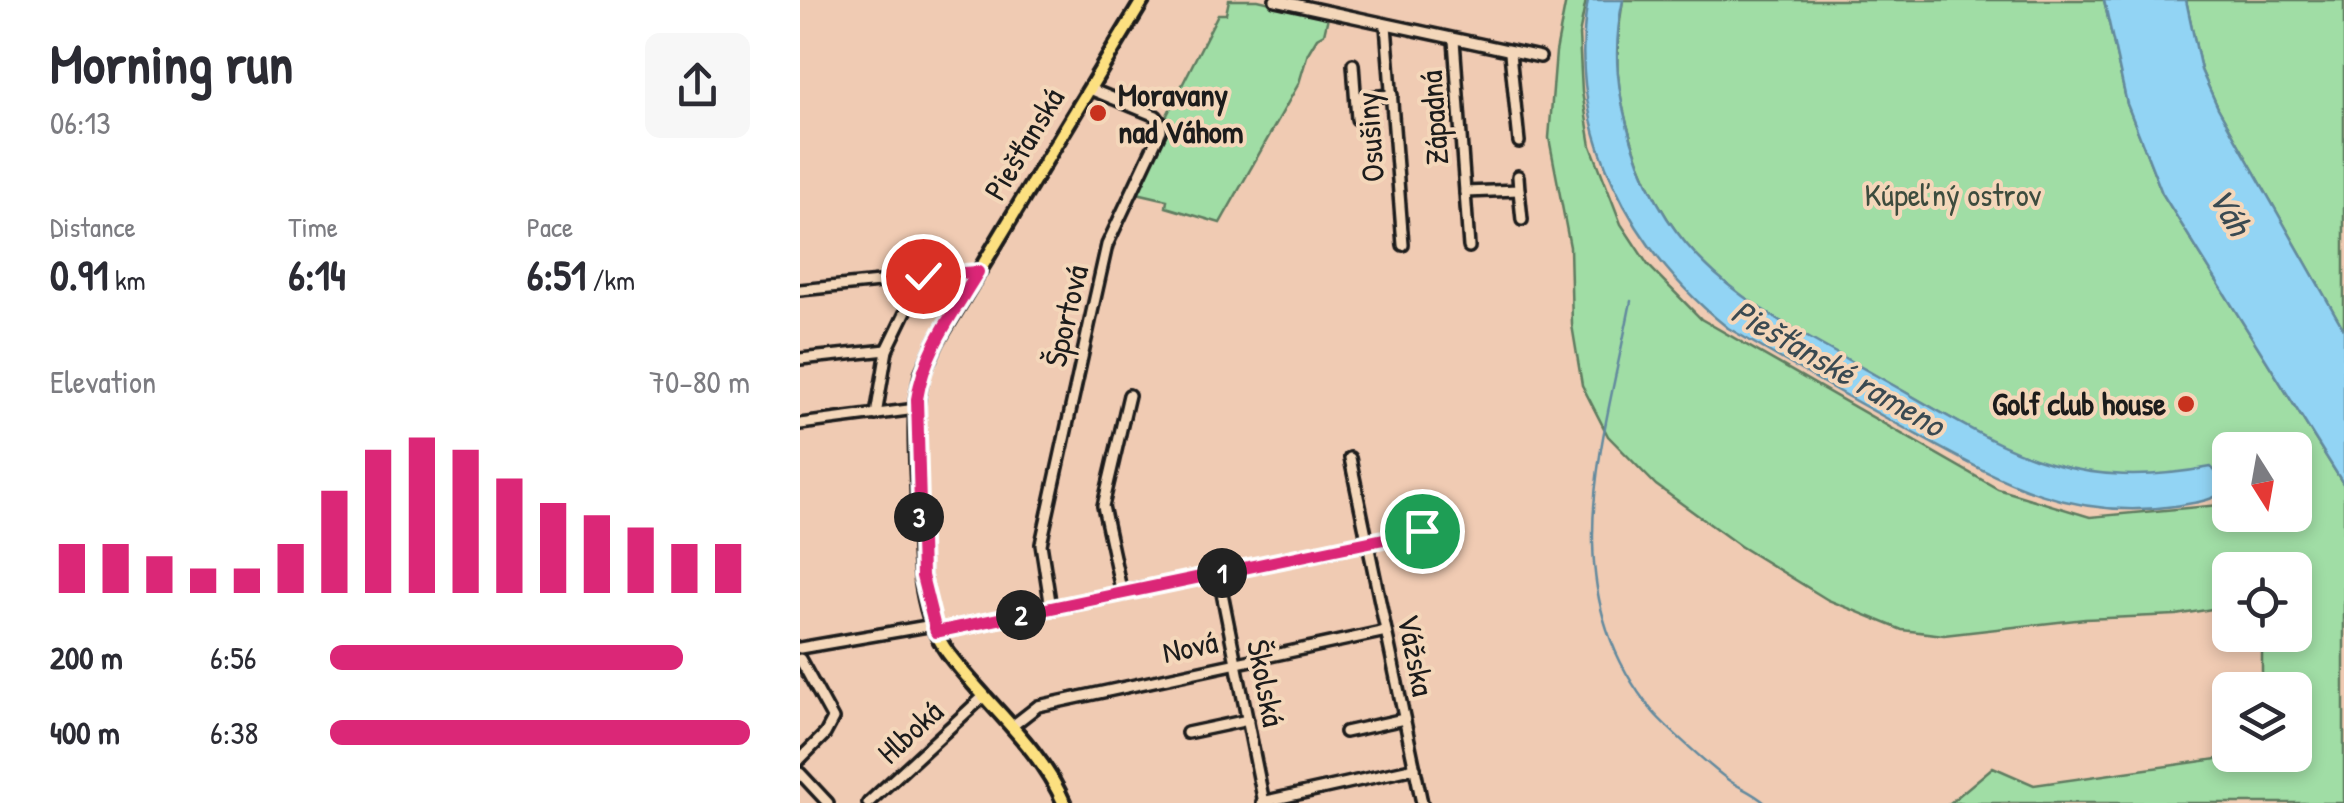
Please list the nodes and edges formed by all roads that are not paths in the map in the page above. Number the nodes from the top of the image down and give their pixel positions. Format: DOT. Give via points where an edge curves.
graph roads {
  1 [pos="1143,0"];
  2 [pos="1276,0"];
  3 [pos="1386,25"];
  4 [pos="1454,40"];
  5 [pos="1510,53"];
  6 [pos="1540,57"];
  7 [pos="1353,64"];
  8 [pos="1090,89"];
  9 [pos="1392,95"];
  10 [pos="1356,98"];
  11 [pos="1357,119"];
  12 [pos="1519,142"];
  13 [pos="1518,176"];
  14 [pos="1520,190"];
  15 [pos="1465,192"];
  16 [pos="1522,220"];
  17 [pos="1403,245"];
  18 [pos="1469,247"];
  19 [pos="978,272"];
  20 [pos="923,276"];
  21 [pos="800,290"];
  22 [pos="887,350"];
  23 [pos="800,359"];
  24 [pos="1129,395"];
  25 [pos="916,408"];
  26 [pos="876,415"];
  27 [pos="807,428"];
  28 [pos="1350,458"];
  29 [pos="1440,524"];
  30 [pos="1368,541"];
  31 [pos="1218,573"];
  32 [pos="1122,594"];
  33 [pos="1052,608"];
  34 [pos="934,628"];
  35 [pos="1386,631"];
  36 [pos="800,648"];
  37 [pos="800,659"];
  38 [pos="1237,662"];
  39 [pos="984,696"];
  40 [pos="1248,720"];
  41 [pos="1404,720"];
  42 [pos="1011,727"];
  43 [pos="1345,732"];
  44 [pos="1187,733"];
  45 [pos="800,759"];
  46 [pos="1415,768"];
  47 [pos="800,773"];
  48 [pos="828,803"];
  49 [pos="868,803"];
  50 [pos="1064,803"];
  51 [pos="1262,803"];
  52 [pos="1422,803"];
  1 -- 8 [label="main road, Piešťanská"];
  2 -- 3 [label="street"];
  3 -- 4 [label="street"];
  3 -- 9 [label="street, Osušiny"];
  4 -- 5 [label="street"];
  4 -- 15 [label="street, Západná"];
  5 -- 6 [label="street"];
  5 -- 12 [label="street" via="1510,106"];
  7 -- 10 [label="street, Osušiny"];
  8 -- 19 [label="main road, Piešťanská"];
  8 -- 33 [label="street, Športová" via="1161,122 1100,278 1041,544"];
  9 -- 10 [label="street"];
  9 -- 17 [label="street, Osušiny"];
  10 -- 11 [label="street, Osušiny"];
  13 -- 14 [label="street"];
  14 -- 15 [label="street, Západná"];
  14 -- 16 [label="street"];
  15 -- 18 [label="street, Západná"];
  19 -- 20 [label="street"];
  19 -- 25 [label="main road, Piešťanská" via="924,365"];
  20 -- 21 [label="street"];
  20 -- 22 [label="street"];
  22 -- 23 [label="street"];
  22 -- 26 [label="street"];
  24 -- 32 [label="street" via="1103,506"];
  25 -- 26 [label="street"];
  25 -- 34 [label="main road, Piešťanská" via="922,576"];
  26 -- 27 [label="street"];
  28 -- 30 [label="street, Vážska"];
  29 -- 30 [label="street"];
  30 -- 31 [label="street"];
  30 -- 35 [label="street, Vážska"];
  31 -- 32 [label="street"];
  31 -- 38 [label="street, Školská"];
  32 -- 33 [label="street"];
  33 -- 34 [label="street"];
  34 -- 36 [label="street"];
  34 -- 39 [label="main road, Piešťanská"];
  35 -- 38 [label="street, Nová"];
  35 -- 41 [label="street, Vážska"];
  37 -- 45 [label="street" via="833,719"];
  38 -- 40 [label="street, Školská"];
  38 -- 42 [label="street, Nová" via="1038,706"];
  39 -- 42 [label="main road, Piešťanská"];
  39 -- 49 [label="street, Hlboká"];
  40 -- 44 [label="street"];
  40 -- 51 [label="street, Školská"];
  41 -- 43 [label="street"];
  41 -- 46 [label="street, Vážska"];
  42 -- 50 [label="main road, Piešťanská"];
  46 -- 51 [label="street"];
  46 -- 52 [label="street, Vážska"];
  47 -- 48 [label="street"];
}
